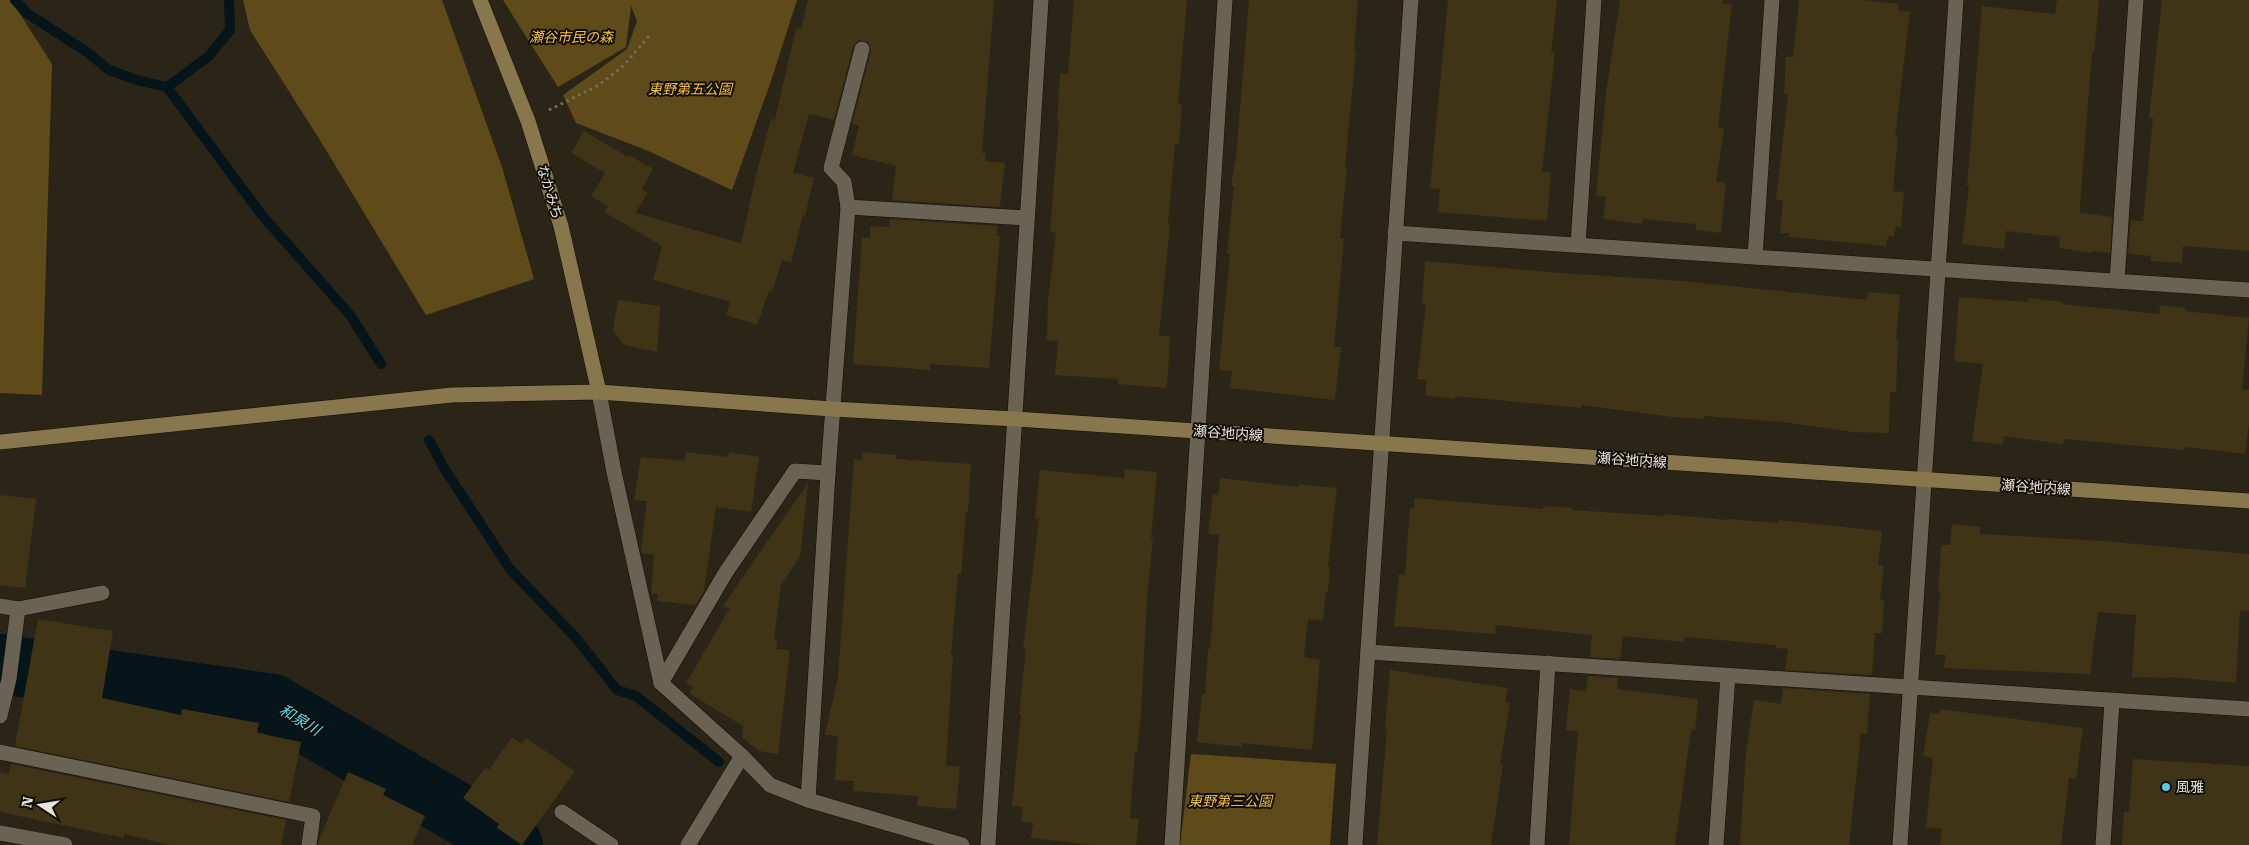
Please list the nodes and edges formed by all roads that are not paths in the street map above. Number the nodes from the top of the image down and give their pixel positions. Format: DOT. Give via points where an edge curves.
graph roads {
  1 [pos="480,0"];
  2 [pos="1041,0"];
  3 [pos="1225,0"];
  4 [pos="1411,0"];
  5 [pos="1594,0"];
  6 [pos="1772,0"];
  7 [pos="1956,0"];
  8 [pos="2136,0"];
  9 [pos="862,49"];
  10 [pos="848,206"];
  11 [pos="1027,218"];
  12 [pos="1395,233"];
  13 [pos="1578,245"];
  14 [pos="1755,257"];
  15 [pos="1938,269"];
  16 [pos="2117,281"];
  17 [pos="2249,290"];
  18 [pos="599,392"];
  19 [pos="832,410"];
  20 [pos="1015,419"];
  21 [pos="1198,431"];
  22 [pos="0,442"];
  23 [pos="1381,443"];
  24 [pos="828,474"];
  25 [pos="1924,479"];
  26 [pos="2249,501"];
  27 [pos="102,593"];
  28 [pos="0,606"];
  29 [pos="18,609"];
  30 [pos="1368,652"];
  31 [pos="1548,664"];
  32 [pos="1728,676"];
  33 [pos="6,677"];
  34 [pos="661,683"];
  35 [pos="1910,688"];
  36 [pos="2112,701"];
  37 [pos="2249,709"];
  38 [pos="0,716"];
  39 [pos="0,752"];
  40 [pos="742,756"];
  41 [pos="808,800"];
  42 [pos="562,812"];
  43 [pos="0,833"];
  44 [pos="65,845"];
  45 [pos="309,845"];
  46 [pos="611,845"];
  47 [pos="688,845"];
  48 [pos="962,845"];
  49 [pos="988,845"];
  50 [pos="1172,845"];
  51 [pos="1355,845"];
  52 [pos="1537,845"];
  53 [pos="1716,845"];
  54 [pos="1900,845"];
  55 [pos="2103,845"];
  1 -- 18 [label="street, なかみち" via="528,121 561,226"];
  2 -- 11 [label="street"];
  3 -- 21 [label="street"];
  4 -- 12 [label="street"];
  5 -- 13 [label="street"];
  6 -- 14 [label="street"];
  7 -- 15 [label="street"];
  8 -- 16 [label="street"];
  9 -- 10 [label="street" via="831,168 844,182"];
  10 -- 11 [label="street"];
  10 -- 19 [label="street"];
  11 -- 20 [label="street"];
  12 -- 13 [label="street"];
  12 -- 23 [label="street"];
  13 -- 14 [label="street"];
  14 -- 15 [label="street"];
  15 -- 16 [label="street"];
  15 -- 25 [label="street"];
  16 -- 17 [label="street"];
  18 -- 19 [label="street, 瀬谷地内線"];
  18 -- 22 [label="street, 瀬谷地内線" via="452,395"];
  18 -- 34 [label="street"];
  19 -- 20 [label="street, 瀬谷地内線"];
  19 -- 24 [label="street"];
  20 -- 21 [label="street, 瀬谷地内線"];
  20 -- 49 [label="street"];
  21 -- 23 [label="street, 瀬谷地内線"];
  21 -- 50 [label="street"];
  23 -- 25 [label="street, 瀬谷地内線"];
  23 -- 30 [label="street"];
  24 -- 34 [label="street" via="795,471 726,572"];
  24 -- 41 [label="street"];
  25 -- 26 [label="street, 瀬谷地内線"];
  25 -- 35 [label="street"];
  27 -- 29 [label="street"];
  28 -- 29 [label="street"];
  29 -- 33 [label="street"];
  30 -- 31 [label="street"];
  30 -- 51 [label="street"];
  31 -- 32 [label="street"];
  31 -- 52 [label="street"];
  32 -- 35 [label="street"];
  32 -- 53 [label="street"];
  33 -- 38 [label="street"];
  34 -- 40 [label="street"];
  35 -- 36 [label="street"];
  35 -- 54 [label="street"];
  36 -- 37 [label="street"];
  36 -- 55 [label="street"];
  39 -- 45 [label="street" via="313,816"];
  40 -- 41 [label="street" via="770,785"];
  40 -- 47 [label="street"];
  41 -- 48 [label="street"];
  42 -- 46 [label="street"];
  43 -- 44 [label="street"];
}
